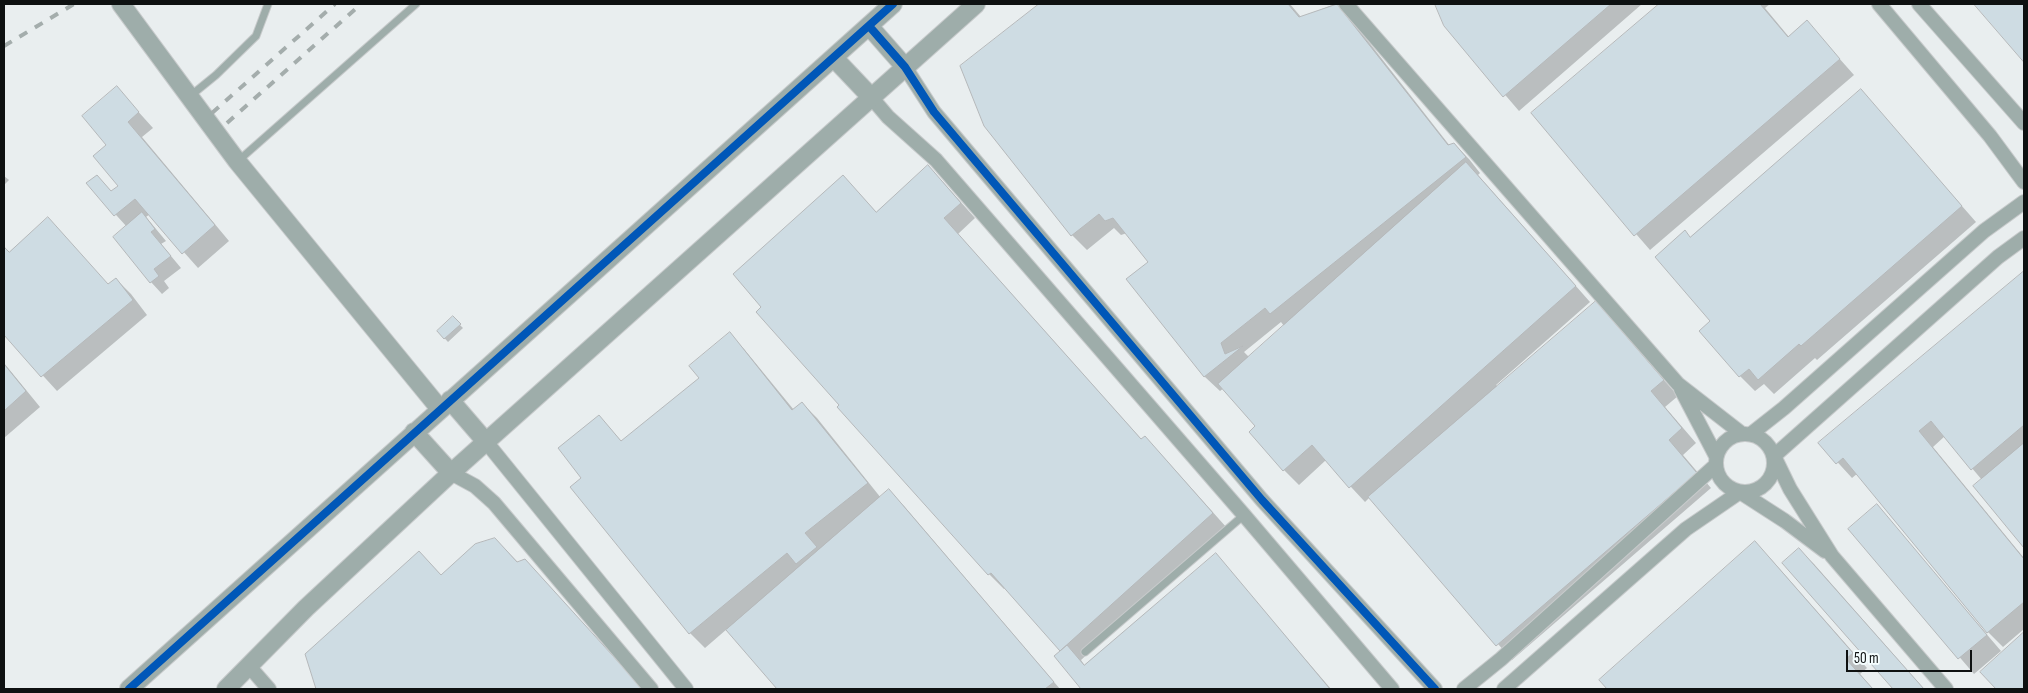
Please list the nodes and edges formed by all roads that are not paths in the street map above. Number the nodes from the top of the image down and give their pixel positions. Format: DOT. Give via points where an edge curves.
graph roads {
  1 [pos="121,4"];
  2 [pos="268,4"];
  3 [pos="416,4"];
  4 [pos="893,4"];
  5 [pos="976,4"];
  6 [pos="1346,4"];
  7 [pos="1879,4"];
  8 [pos="1919,4"];
  9 [pos="869,26"];
  10 [pos="834,58"];
  11 [pos="905,67"];
  12 [pos="189,97"];
  13 [pos="871,97"];
  14 [pos="2024,123"];
  15 [pos="237,162"];
  16 [pos="2024,182"];
  17 [pos="2024,202"];
  18 [pos="2024,238"];
  19 [pos="1678,384"];
  20 [pos="445,404"];
  21 [pos="414,432"];
  22 [pos="1746,434"];
  23 [pos="487,442"];
  24 [pos="1774,456"];
  25 [pos="1716,461"];
  26 [pos="451,473"];
  27 [pos="1740,492"];
  28 [pos="1262,500"];
  29 [pos="1244,515"];
  30 [pos="1832,556"];
  31 [pos="1085,652"];
  32 [pos="248,665"];
  33 [pos="129,689"];
  34 [pos="226,689"];
  35 [pos="269,689"];
  36 [pos="651,689"];
  37 [pos="686,689"];
  38 [pos="1392,689"];
  39 [pos="1435,689"];
  40 [pos="1464,689"];
  41 [pos="1504,689"];
  42 [pos="1946,689"];
  1 -- 12 [label="street"];
  2 -- 12 [label="lane" via="256,36"];
  3 -- 15 [label="lane"];
  4 -- 9 [label="street"];
  5 -- 11 [label="street"];
  6 -- 19 [label="street"];
  7 -- 16 [label="street" via="1990,136"];
  8 -- 14 [label="street"];
  9 -- 10 [label="street"];
  9 -- 11 [label="street"];
  10 -- 13 [label="street"];
  10 -- 20 [label="street"];
  11 -- 13 [label="street"];
  11 -- 28 [label="street" via="934,112"];
  12 -- 15 [label="street"];
  13 -- 23 [label="street"];
  13 -- 29 [label="street" via="888,117 936,160"];
  15 -- 20 [label="street"];
  17 -- 22 [label="street" via="1984,231 1784,408"];
  18 -- 24 [label="street" via="1998,257"];
  19 -- 22 [label="street"];
  19 -- 25 [label="street"];
  20 -- 21 [label="street"];
  20 -- 23 [label="street"];
  21 -- 26 [label="street"];
  21 -- 33 [label="street"];
  22 -- 24 [label="street" via="1766,443"];
  22 -- 25 [label="street" via="1724,442"];
  23 -- 26 [label="street"];
  23 -- 37 [label="street"];
  24 -- 27 [label="street" via="1771,477 1764,486 1755,491"];
  24 -- 30 [label="street" via="1790,489"];
  25 -- 27 [label="street" via="1725,486"];
  25 -- 40 [label="street" via="1501,659"];
  26 -- 32 [label="street"];
  26 -- 36 [label="street" via="475,486 494,503"];
  27 -- 30 [label="street"];
  27 -- 41 [label="street" via="1686,530"];
  28 -- 29 [label="street"];
  28 -- 39 [label="street"];
  29 -- 31 [label="lane"];
  29 -- 38 [label="street"];
  30 -- 42 [label="street"];
  32 -- 34 [label="street"];
  32 -- 35 [label="street"];
}
